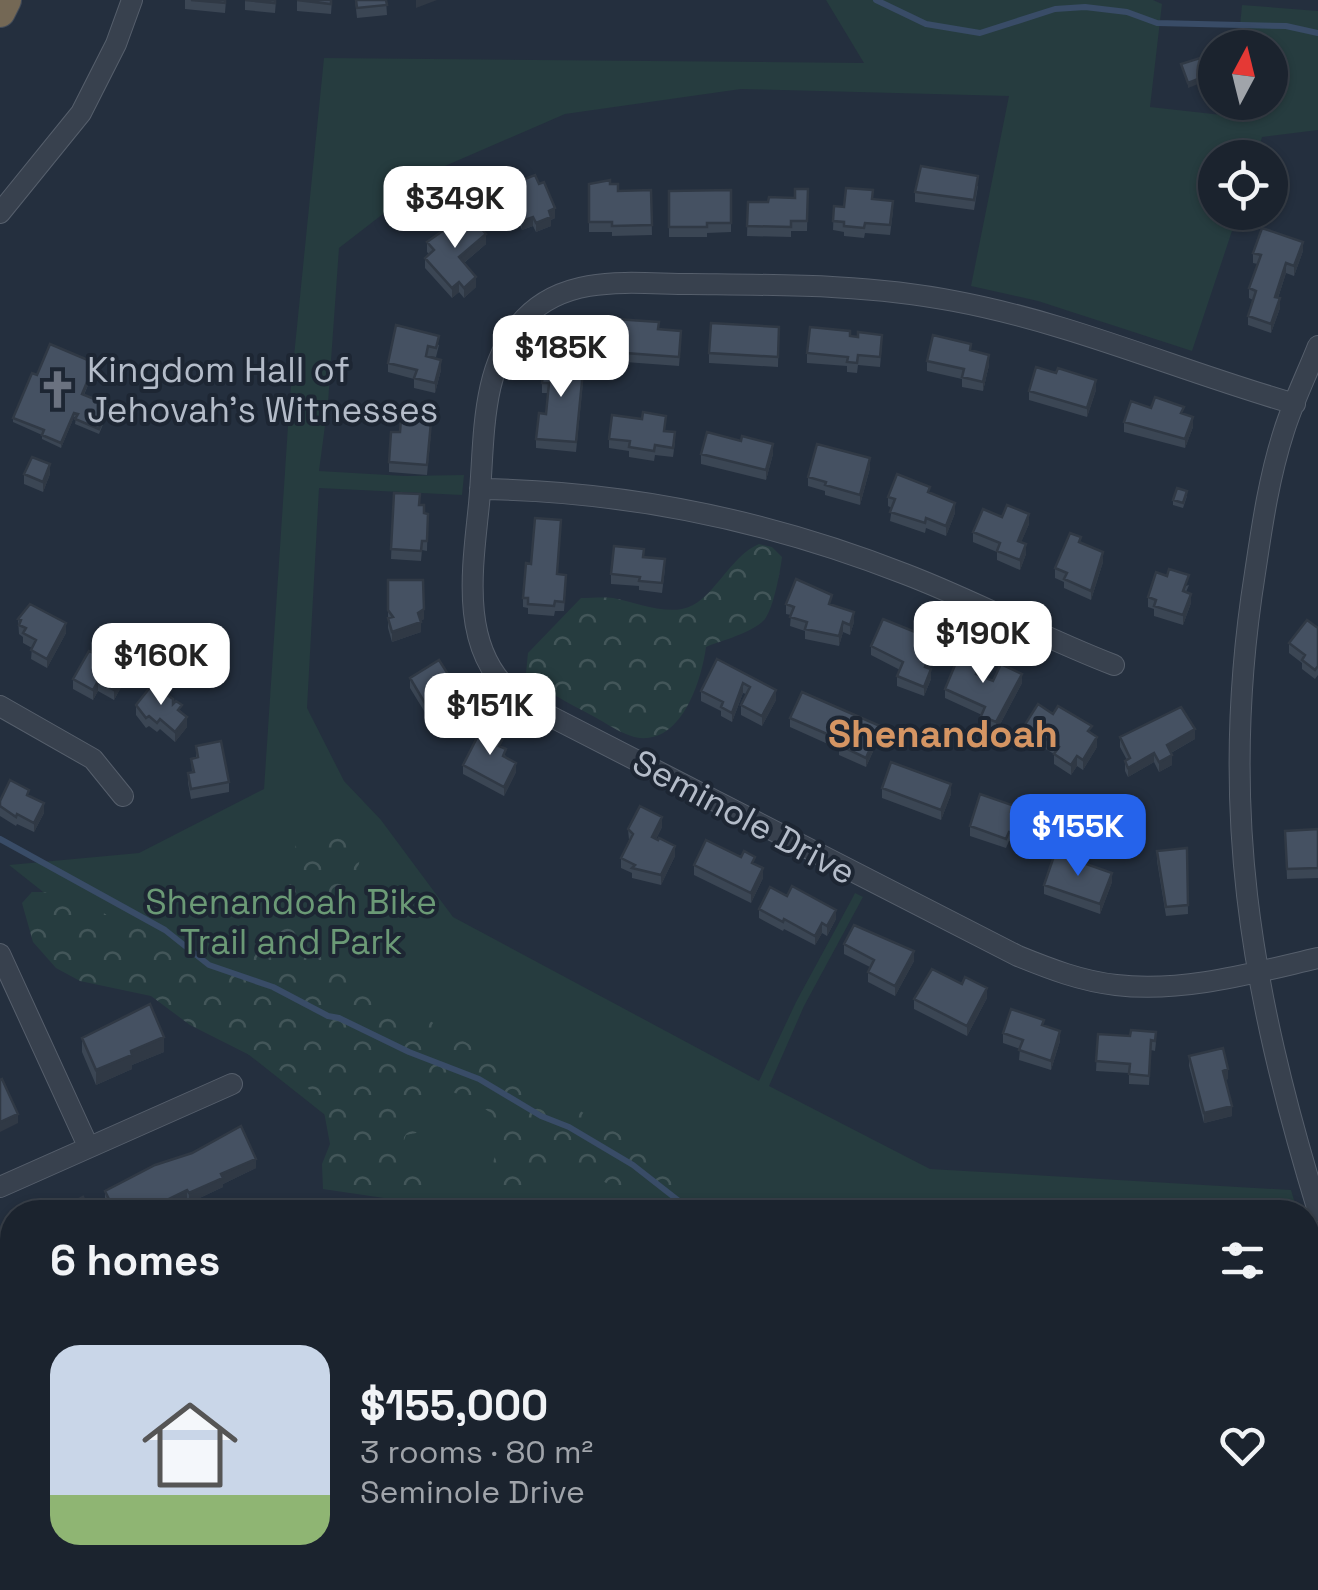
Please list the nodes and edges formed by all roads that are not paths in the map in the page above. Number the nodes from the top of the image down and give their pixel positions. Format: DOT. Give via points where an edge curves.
graph roads {
  1 [pos="6,0"];
  2 [pos="132,0"];
  3 [pos="0,12"];
  4 [pos="0,213"];
  5 [pos="1318,346"];
  6 [pos="1294,404"];
  7 [pos="480,489"];
  8 [pos="1114,665"];
  9 [pos="0,706"];
  10 [pos="122,796"];
  11 [pos="0,954"];
  12 [pos="1318,958"];
  13 [pos="1257,972"];
  14 [pos="232,1084"];
  15 [pos="88,1146"];
  16 [pos="0,1187"];
  17 [pos="1315,1200"];
  1 -- 3 [label="highway"];
  2 -- 4 [label="street" via="81,113"];
  5 -- 6 [label="street"];
  6 -- 7 [label="street, Seminole Drive" via="1096,337 918,294 812,285 582,286 538,307 499,355"];
  6 -- 13 [label="street" via="1264,518 1239,724 1239,837"];
  7 -- 8 [label="street" via="615,499 788,533 907,574"];
  7 -- 13 [label="street, Seminole Drive" via="473,604 480,643 502,681 542,712 965,931 1056,971 1136,987"];
  9 -- 10 [label="street" via="93,759"];
  11 -- 15 [label="street"];
  12 -- 13 [label="street, Seminole Drive"];
  13 -- 17 [label="street"];
  14 -- 15 [label="street"];
  15 -- 16 [label="street"];
}
